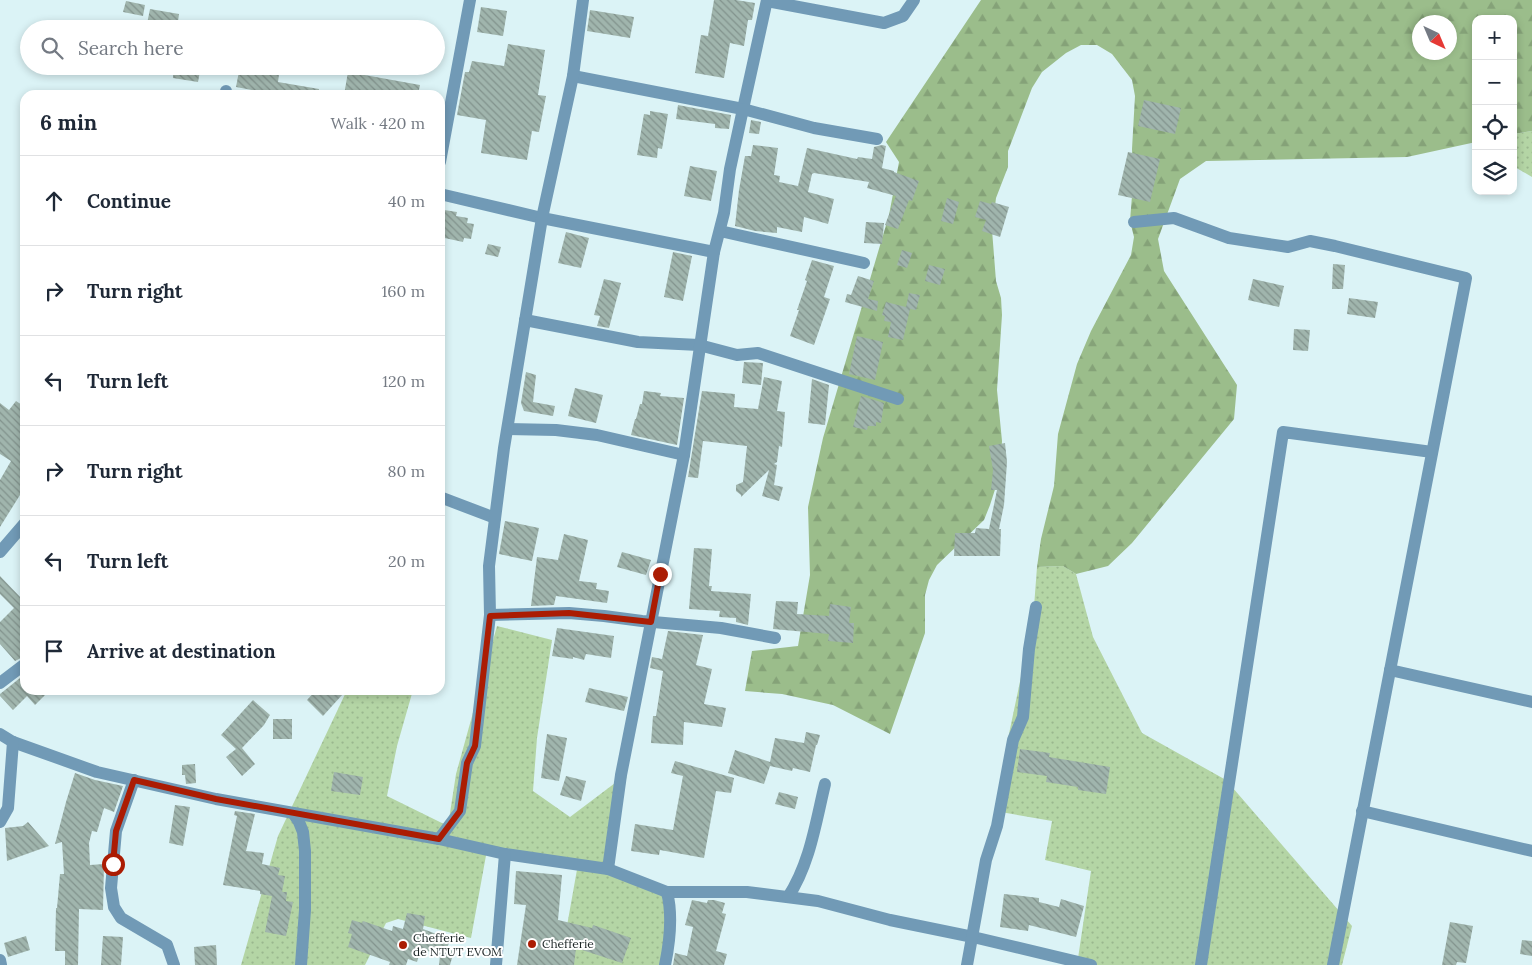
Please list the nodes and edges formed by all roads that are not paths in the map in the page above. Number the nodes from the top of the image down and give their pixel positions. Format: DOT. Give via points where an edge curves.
graph roads {
  1 [pos="470,0"];
  2 [pos="583,0"];
  3 [pos="914,0"];
  4 [pos="767,1"];
  5 [pos="573,76"];
  6 [pos="743,108"];
  7 [pos="445,135"];
  8 [pos="877,139"];
  9 [pos="445,195"];
  10 [pos="542,218"];
  11 [pos="1134,222"];
  12 [pos="720,231"];
  13 [pos="714,252"];
  14 [pos="864,263"];
  15 [pos="525,320"];
  16 [pos="699,345"];
  17 [pos="898,399"];
  18 [pos="508,429"];
  19 [pos="1432,452"];
  20 [pos="684,455"];
  21 [pos="445,499"];
  22 [pos="495,518"];
  23 [pos="20,530"];
  24 [pos="0,552"];
  25 [pos="1036,607"];
  26 [pos="490,616"];
  27 [pos="651,622"];
  28 [pos="775,638"];
  29 [pos="20,668"];
  30 [pos="1390,670"];
  31 [pos="0,683"];
  32 [pos="1532,702"];
  33 [pos="0,734"];
  34 [pos="13,742"];
  35 [pos="134,780"];
  36 [pos="825,784"];
  37 [pos="1362,811"];
  38 [pos="293,813"];
  39 [pos="0,822"];
  40 [pos="439,839"];
  41 [pos="1532,851"];
  42 [pos="505,854"];
  43 [pos="608,869"];
  44 [pos="667,892"];
  45 [pos="788,897"];
  46 [pos="973,937"];
  47 [pos="0,960"];
  48 [pos="1,965"];
  49 [pos="174,965"];
  50 [pos="301,965"];
  51 [pos="496,965"];
  52 [pos="665,965"];
  53 [pos="967,965"];
  54 [pos="1091,965"];
  55 [pos="1201,965"];
  56 [pos="1333,965"];
  1 -- 7 [label="street"];
  2 -- 5 [label="street"];
  3 -- 4 [label="street" via="902,16 884,23"];
  4 -- 6 [label="street"];
  5 -- 6 [label="street"];
  5 -- 10 [label="street"];
  6 -- 8 [label="street" via="814,128"];
  6 -- 12 [label="street"];
  9 -- 10 [label="street"];
  10 -- 13 [label="street"];
  10 -- 15 [label="street"];
  11 -- 19 [label="street" via="1174,218 1230,238 1288,247 1310,241 1466,278"];
  12 -- 13 [label="street"];
  12 -- 14 [label="street"];
  13 -- 16 [label="street"];
  15 -- 16 [label="street" via="638,342"];
  15 -- 18 [label="street"];
  16 -- 17 [label="street" via="738,355 758,353"];
  16 -- 20 [label="street"];
  18 -- 20 [label="street" via="597,435"];
  18 -- 22 [label="street"];
  19 -- 30 [label="street"];
  19 -- 55 [label="street" via="1283,432"];
  20 -- 27 [label="street"];
  21 -- 22 [label="street"];
  22 -- 26 [label="street" via="489,566"];
  23 -- 24 [label="street"];
  25 -- 46 [label="street" via="1028,650 1023,717 1013,740 997,826 986,860"];
  26 -- 27 [label="street" via="569,613"];
  26 -- 40 [label="street" via="475,746 467,763 460,811"];
  27 -- 28 [label="street" via="722,628"];
  27 -- 43 [label="street" via="621,775"];
  29 -- 31 [label="street"];
  30 -- 32 [label="street"];
  30 -- 37 [label="street"];
  33 -- 34 [label="street"];
  34 -- 35 [label="street" via="82,767"];
  34 -- 39 [label="street" via="8,808"];
  35 -- 38 [label="street"];
  35 -- 49 [label="street" via="116,831 111,888 114,907 121,918 167,945"];
  36 -- 45 [label="street" via="803,868"];
  37 -- 41 [label="street"];
  37 -- 56 [label="street"];
  38 -- 40 [label="street"];
  38 -- 50 [label="street" via="303,832 306,851"];
  40 -- 42 [label="street"];
  42 -- 43 [label="street"];
  42 -- 51 [label="street"];
  43 -- 44 [label="street"];
  44 -- 45 [label="street" via="747,892"];
  44 -- 52 [label="street" via="670,933"];
  45 -- 46 [label="street"];
  46 -- 53 [label="street"];
  46 -- 54 [label="street"];
  47 -- 48 [label="street"];
}
